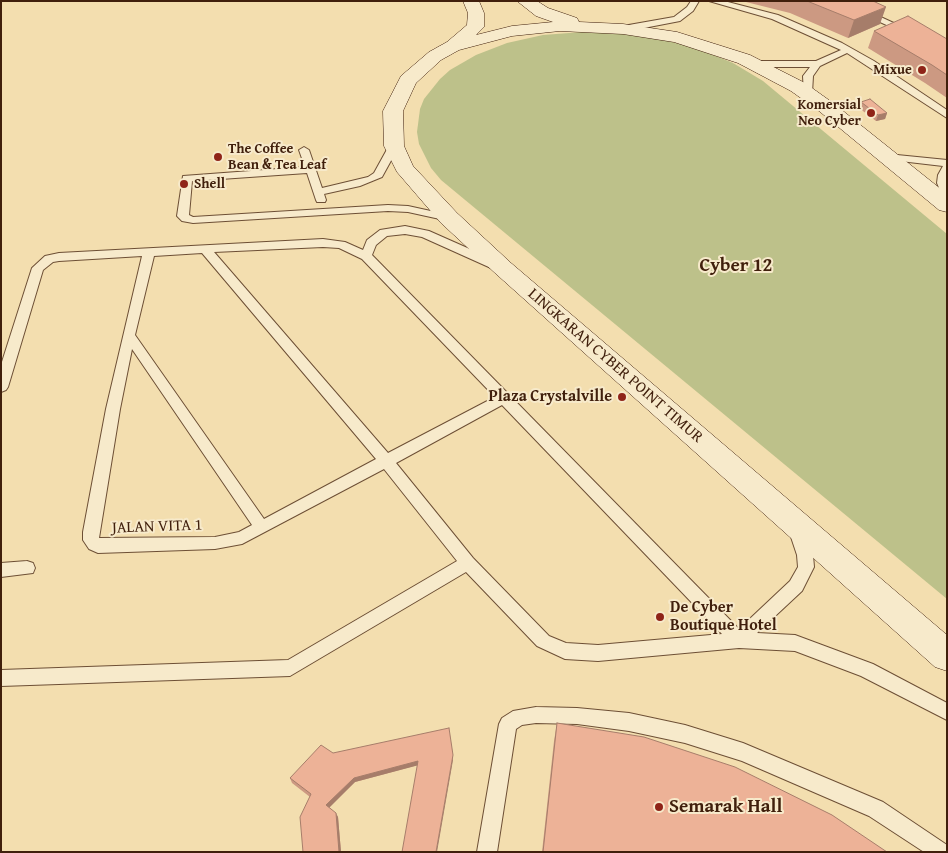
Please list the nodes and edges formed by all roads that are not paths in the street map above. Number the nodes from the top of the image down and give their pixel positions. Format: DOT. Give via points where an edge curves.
graph roads {
  1 [pos="471,1"];
  2 [pos="525,1"];
  3 [pos="695,1"];
  4 [pos="713,1"];
  5 [pos="838,1"];
  6 [pos="594,27"];
  7 [pos="623,29"];
  8 [pos="919,37"];
  9 [pos="453,46"];
  10 [pos="847,50"];
  11 [pos="755,64"];
  12 [pos="817,64"];
  13 [pos="807,93"];
  14 [pos="947,115"];
  15 [pos="394,146"];
  16 [pos="304,150"];
  17 [pos="887,157"];
  18 [pos="947,163"];
  19 [pos="947,168"];
  20 [pos="310,170"];
  21 [pos="317,192"];
  22 [pos="947,195"];
  23 [pos="947,205"];
  24 [pos="326,212"];
  25 [pos="449,218"];
  26 [pos="205,249"];
  27 [pos="149,252"];
  28 [pos="366,256"];
  29 [pos="503,268"];
  30 [pos="129,335"];
  31 [pos="1,387"];
  32 [pos="504,398"];
  33 [pos="387,462"];
  34 [pos="794,521"];
  35 [pos="262,528"];
  36 [pos="468,563"];
  37 [pos="27,568"];
  38 [pos="1,570"];
  39 [pos="739,640"];
  40 [pos="947,656"];
  41 [pos="1,678"];
  42 [pos="947,712"];
  43 [pos="487,852"];
  44 [pos="941,852"];
  1 -- 9 [label="main road" via="476,13 475,27"];
  2 -- 6 [label="main road" via="542,12"];
  3 -- 7 [label="lane" via="677,19"];
  4 -- 10 [label="lane" via="775,17"];
  5 -- 8 [label="lane"];
  6 -- 7 [label="main road"];
  6 -- 9 [label="main road" via="535,28"];
  7 -- 11 [label="main road" via="677,37"];
  9 -- 15 [label="main road, LINGKARAN CYBER POINT TIMUR" via="435,56 408,80 393,111"];
  10 -- 12 [label="lane"];
  10 -- 14 [label="lane" via="895,78"];
  11 -- 12 [label="lane"];
  11 -- 13 [label="main road"];
  12 -- 13 [label="lane" via="808,76"];
  13 -- 17 [label="main road"];
  15 -- 21 [label="lane" via="378,175 372,179"];
  15 -- 25 [label="main road, LINGKARAN CYBER POINT TIMUR" via="404,168"];
  16 -- 20 [label="lane"];
  17 -- 18 [label="lane"];
  17 -- 23 [label="main road"];
  19 -- 22 [label="lane" via="942,183"];
  20 -- 21 [label="lane"];
  20 -- 24 [label="lane" via="187,178 183,216 193,220"];
  21 -- 24 [label="lane"];
  24 -- 25 [label="lane" via="398,209"];
  25 -- 29 [label="main road, LINGKARAN CYBER POINT TIMUR"];
  26 -- 27 [label="lane"];
  26 -- 28 [label="lane" via="332,243"];
  26 -- 33 [label="lane"];
  27 -- 30 [label="lane"];
  27 -- 31 [label="lane" via="59,257 44,262 38,268"];
  28 -- 29 [label="lane" via="371,243 377,238 405,230 425,234"];
  28 -- 32 [label="lane"];
  29 -- 34 [label="main road, LINGKARAN CYBER POINT TIMUR"];
  30 -- 35 [label="lane"];
  30 -- 35 [label="lane, JALAN VITA 1" via="91,540 103,546 222,542 242,538"];
  32 -- 33 [label="lane, JALAN VITA 1"];
  32 -- 39 [label="lane"];
  33 -- 35 [label="lane, JALAN VITA 1"];
  33 -- 36 [label="lane"];
  34 -- 39 [label="lane" via="806,567 796,586"];
  34 -- 40 [label="main road, LINGKARAN CYBER POINT TIMUR"];
  36 -- 39 [label="lane" via="543,641 565,651 598,653"];
  36 -- 41 [label="lane" via="290,668"];
  37 -- 38 [label="lane"];
  39 -- 42 [label="lane" via="794,643 867,670"];
  43 -- 44 [label="lane" via="508,724 536,715 629,722 685,734 743,752 876,809"];
}
